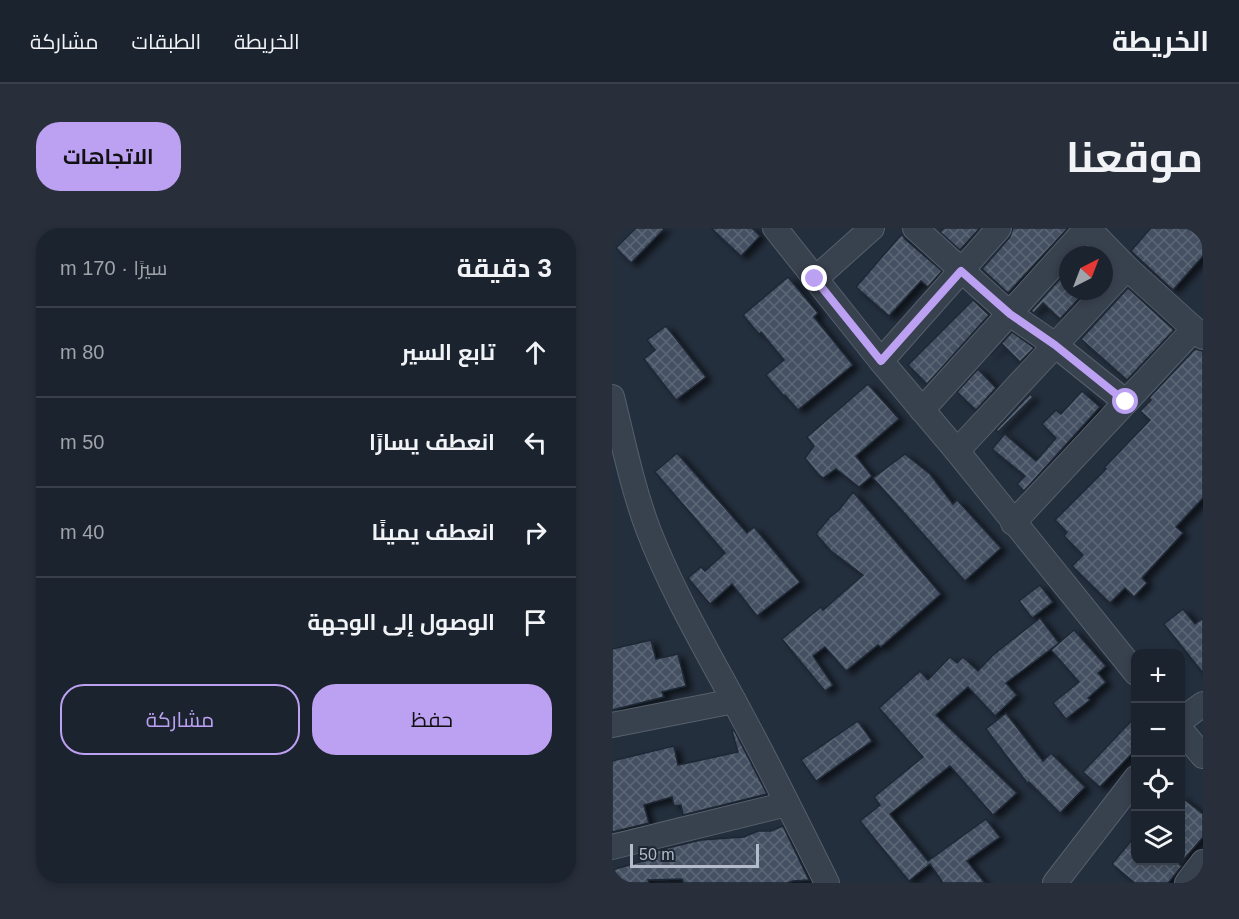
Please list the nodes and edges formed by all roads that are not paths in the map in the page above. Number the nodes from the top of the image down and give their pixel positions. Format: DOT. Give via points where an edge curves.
graph roads {
  1 [pos="775,228"];
  2 [pos="872,228"];
  3 [pos="915,228"];
  4 [pos="999,228"];
  5 [pos="1088,228"];
  6 [pos="1127,268"];
  7 [pos="961,271"];
  8 [pos="815,279"];
  9 [pos="1010,314"];
  10 [pos="1199,333"];
  11 [pos="1055,345"];
  12 [pos="881,361"];
  13 [pos="612,397"];
  14 [pos="1126,402"];
  15 [pos="922,410"];
  16 [pos="957,451"];
  17 [pos="1013,523"];
  18 [pos="1131,668"];
  19 [pos="734,701"];
  20 [pos="1203,704"];
  21 [pos="1185,717"];
  22 [pos="612,725"];
  23 [pos="1185,735"];
  24 [pos="1203,756"];
  25 [pos="1131,784"];
  26 [pos="787,804"];
  27 [pos="612,847"];
  28 [pos="1203,862"];
  29 [pos="826,883"];
  30 [pos="1055,883"];
  31 [pos="1187,883"];
  1 -- 8 [label="street"];
  2 -- 8 [label="street"];
  3 -- 7 [label="street"];
  4 -- 7 [label="street"];
  5 -- 6 [label="street"];
  5 -- 9 [label="street"];
  6 -- 10 [label="street"];
  6 -- 11 [label="street"];
  7 -- 9 [label="street"];
  7 -- 12 [label="street"];
  8 -- 12 [label="street"];
  9 -- 11 [label="street"];
  9 -- 15 [label="street"];
  10 -- 14 [label="street"];
  11 -- 14 [label="street"];
  11 -- 16 [label="street"];
  12 -- 15 [label="street"];
  13 -- 19 [label="street" via="647,526 687,615"];
  14 -- 17 [label="street"];
  15 -- 16 [label="street"];
  16 -- 17 [label="street"];
  17 -- 18 [label="street"];
  19 -- 22 [label="street"];
  19 -- 26 [label="street"];
  20 -- 21 [label="street"];
  23 -- 24 [label="street"];
  25 -- 30 [label="street"];
  26 -- 27 [label="street"];
  26 -- 29 [label="street"];
  28 -- 31 [label="street"];
}
